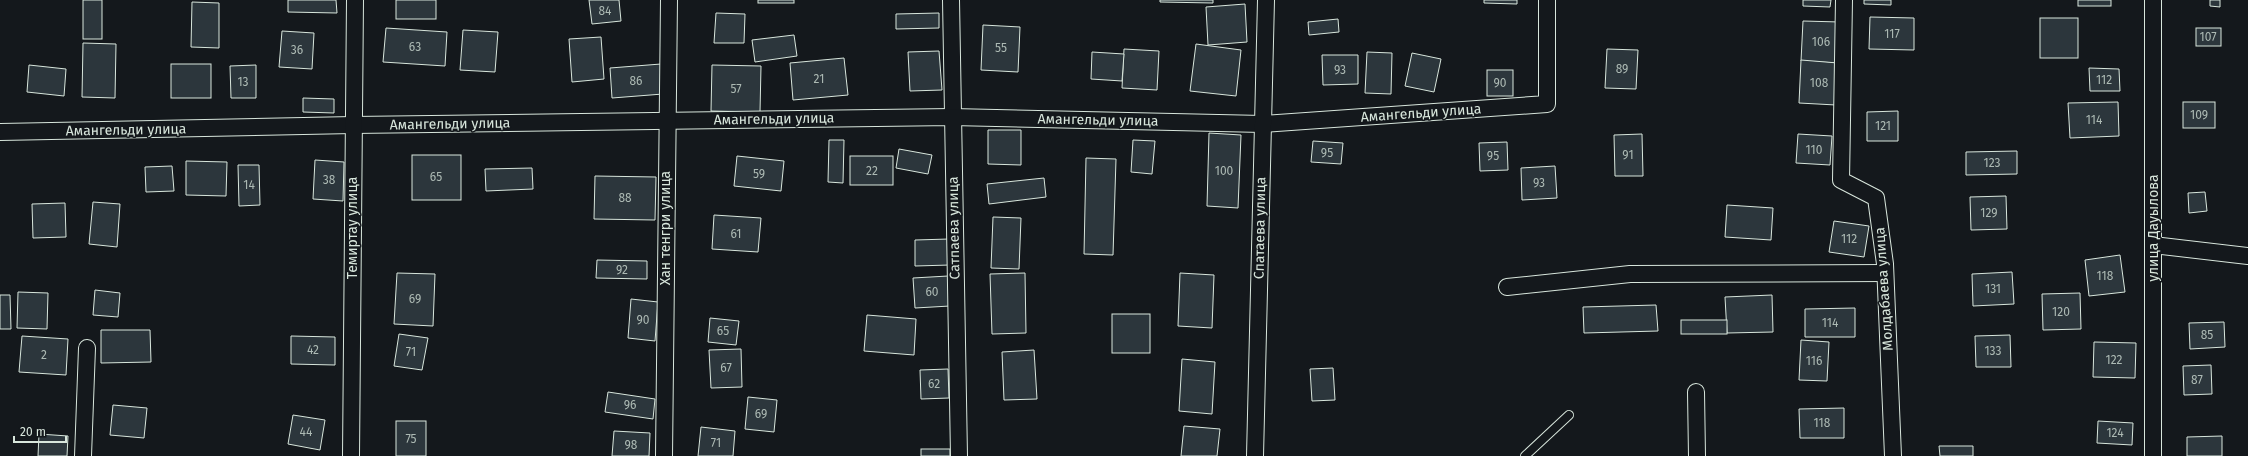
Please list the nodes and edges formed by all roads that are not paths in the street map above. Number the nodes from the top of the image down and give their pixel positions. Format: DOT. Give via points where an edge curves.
graph roads {
  1 [pos="355,0"];
  2 [pos="669,0"];
  3 [pos="951,0"];
  4 [pos="1266,0"];
  5 [pos="1548,0"];
  6 [pos="1844,0"];
  7 [pos="2153,0"];
  8 [pos="952,117"];
  9 [pos="666,121"];
  10 [pos="1263,124"];
  11 [pos="353,125"];
  12 [pos="0,132"];
  13 [pos="2153,245"];
  14 [pos="2248,256"];
  15 [pos="1885,273"];
  16 [pos="1507,287"];
  17 [pos="87,348"];
  18 [pos="1696,392"];
  19 [pos="1569,415"];
  20 [pos="83,456"];
  21 [pos="351,456"];
  22 [pos="664,456"];
  23 [pos="959,456"];
  24 [pos="1255,456"];
  25 [pos="1525,456"];
  26 [pos="1697,456"];
  27 [pos="1893,456"];
  28 [pos="2153,456"];
  1 -- 11 [label="street, Темиртау улица"];
  2 -- 9 [label="street, Хан тенгри улица"];
  3 -- 8 [label="street, Сатпаева улица"];
  4 -- 10 [label="street, Спатаева улица"];
  5 -- 10 [label="street, Амангельди улица" via="1547,104"];
  6 -- 15 [label="street, Молдабаева улица" via="1842,180 1876,198"];
  7 -- 13 [label="street, улица Дауылова"];
  8 -- 9 [label="street, Амангельди улица"];
  8 -- 10 [label="street, Амангельди улица"];
  8 -- 23 [label="street, Сатпаева улица"];
  9 -- 11 [label="street, Амангельди улица"];
  9 -- 22 [label="street, Хан тенгри улица"];
  10 -- 24 [label="street, Спатаева улица"];
  11 -- 12 [label="street, Амангельди улица"];
  11 -- 21 [label="street, Темиртау улица"];
  13 -- 14 [label="street"];
  13 -- 28 [label="street, улица Дауылова"];
  15 -- 16 [label="street" via="1630,274"];
  15 -- 27 [label="street, Молдабаева улица"];
  17 -- 20 [label="street"];
  18 -- 26 [label="street"];
  19 -- 25 [label="lane"];
}
